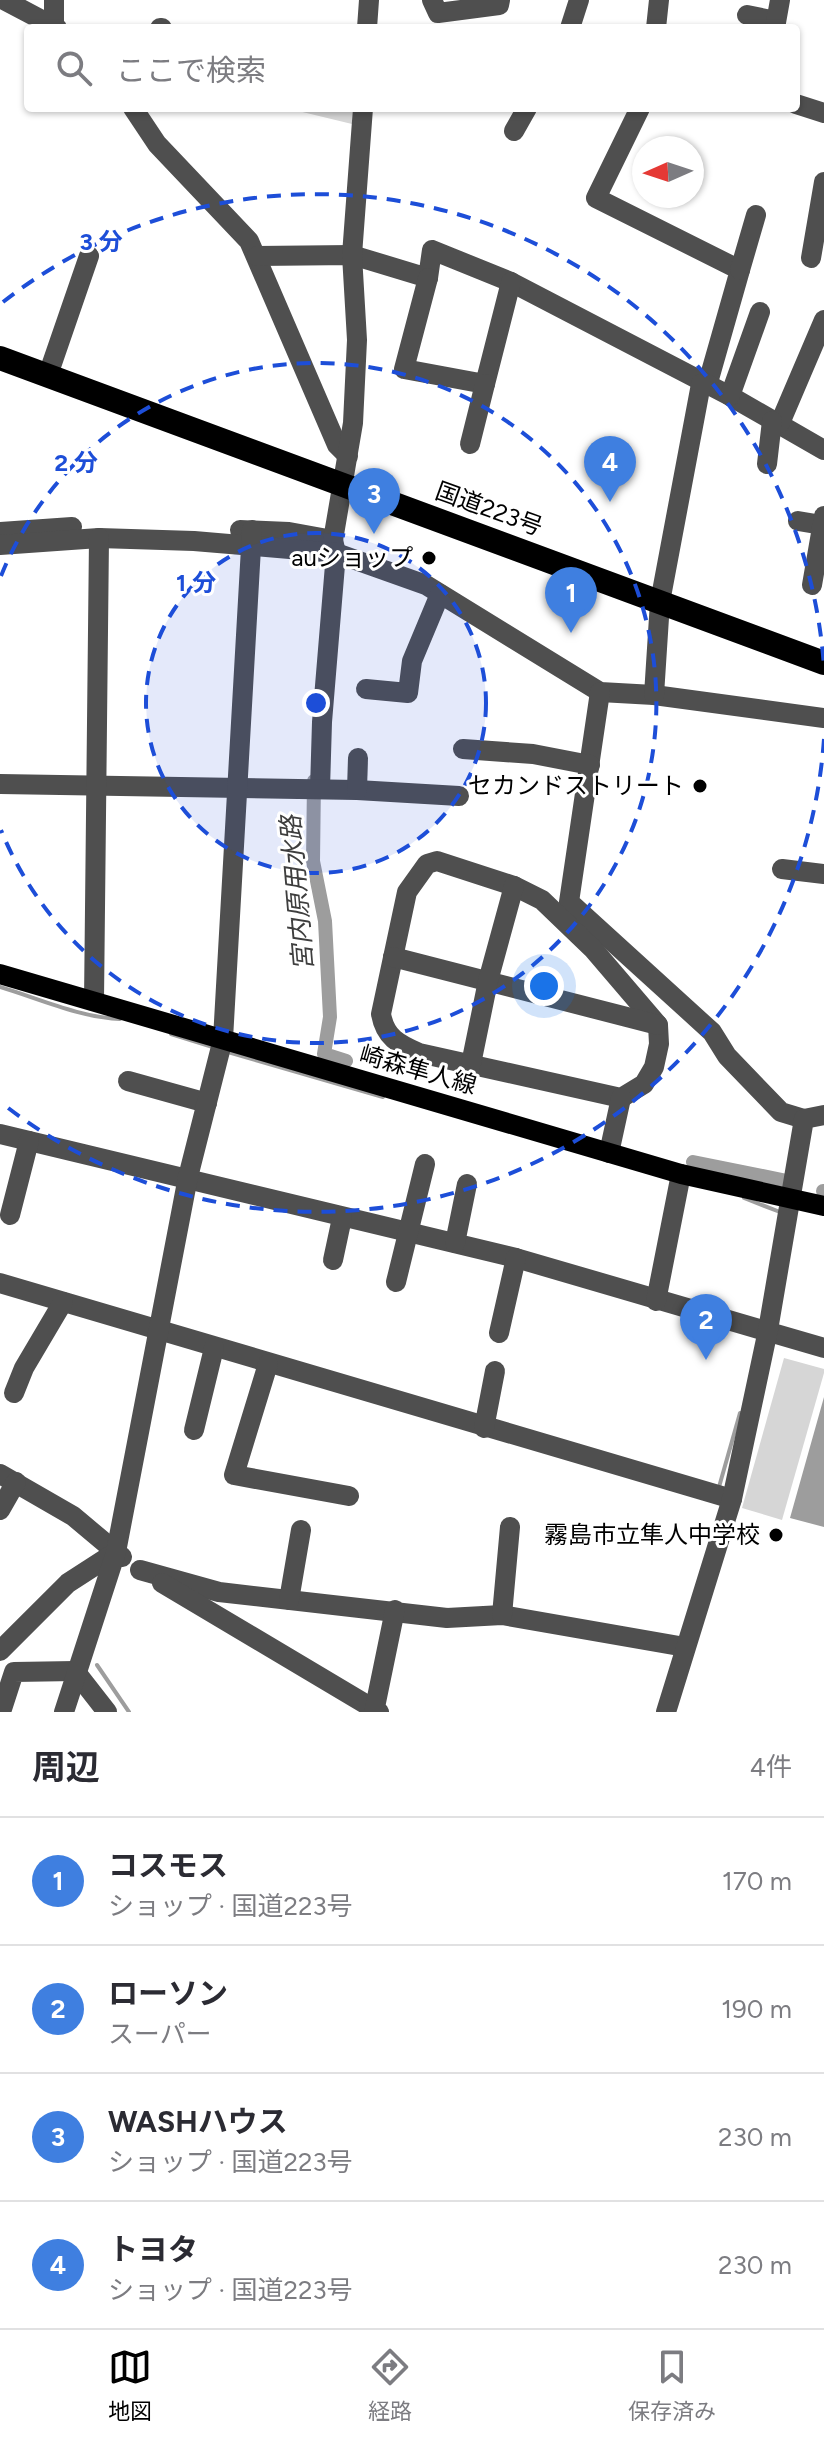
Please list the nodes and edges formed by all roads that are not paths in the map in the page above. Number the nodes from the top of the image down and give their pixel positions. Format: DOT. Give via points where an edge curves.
graph roads {
  1 [pos="4,0"];
  2 [pos="54,0"];
  3 [pos="369,0"];
  4 [pos="432,0"];
  5 [pos="500,0"];
  6 [pos="579,0"];
  7 [pos="659,0"];
  8 [pos="780,0"];
  9 [pos="747,15"];
  10 [pos="49,24"];
  11 [pos="55,24"];
  12 [pos="367,24"];
  13 [pos="571,24"];
  14 [pos="656,24"];
  15 [pos="775,24"];
  16 [pos="800,105"];
  17 [pos="136,112"];
  18 [pos="363,112"];
  19 [pos="525,112"];
  20 [pos="638,112"];
  21 [pos="824,113"];
  22 [pos="514,131"];
  23 [pos="819,187"];
  24 [pos="756,215"];
  25 [pos="352,255"];
  26 [pos="89,256"];
  27 [pos="257,256"];
  28 [pos="811,258"];
  29 [pos="740,270"];
  30 [pos="428,278"];
  31 [pos="511,282"];
  32 [pos="760,312"];
  33 [pos="824,320"];
  34 [pos="0,358"];
  35 [pos="817,360"];
  36 [pos="48,375"];
  37 [pos="485,384"];
  38 [pos="704,385"];
  39 [pos="730,396"];
  40 [pos="776,422"];
  41 [pos="470,444"];
  42 [pos="824,450"];
  43 [pos="348,456"];
  44 [pos="767,464"];
  45 [pos="342,486"];
  46 [pos="798,521"];
  47 [pos="823,521"];
  48 [pos="0,532"];
  49 [pos="251,537"];
  50 [pos="99,538"];
  51 [pos="0,545"];
  52 [pos="334,546"];
  53 [pos="812,585"];
  54 [pos="440,594"];
  55 [pos="660,602"];
  56 [pos="824,663"];
  57 [pos="366,689"];
  58 [pos="600,692"];
  59 [pos="654,695"];
  60 [pos="824,718"];
  61 [pos="463,749"];
  62 [pos="358,758"];
  63 [pos="590,765"];
  64 [pos="0,784"];
  65 [pos="95,788"];
  66 [pos="320,789"];
  67 [pos="237,790"];
  68 [pos="357,790"];
  69 [pos="459,796"];
  70 [pos="782,869"];
  71 [pos="824,874"];
  72 [pos="514,886"];
  73 [pos="393,957"];
  74 [pos="0,974"];
  75 [pos="488,981"];
  76 [pos="94,1001"];
  77 [pos="658,1025"];
  78 [pos="223,1039"];
  79 [pos="471,1064"];
  80 [pos="128,1081"];
  81 [pos="621,1098"];
  82 [pos="207,1103"];
  83 [pos="814,1117"];
  84 [pos="0,1134"];
  85 [pos="29,1141"];
  86 [pos="609,1153"];
  87 [pos="425,1164"];
  88 [pos="681,1174"];
  89 [pos="188,1177"];
  90 [pos="467,1184"];
  91 [pos="789,1199"];
  92 [pos="824,1206"];
  93 [pos="10,1215"];
  94 [pos="342,1218"];
  95 [pos="408,1232"];
  96 [pos="455,1243"];
  97 [pos="516,1258"];
  98 [pos="333,1260"];
  99 [pos="396,1282"];
  100 [pos="0,1283"];
  101 [pos="656,1301"];
  102 [pos="63,1302"];
  103 [pos="156,1329"];
  104 [pos="768,1330"];
  105 [pos="499,1333"];
  106 [pos="214,1348"];
  107 [pos="824,1348"];
  108 [pos="268,1364"];
  109 [pos="495,1371"];
  110 [pos="14,1393"];
  111 [pos="484,1428"];
  112 [pos="194,1430"];
  113 [pos="8,1478"];
  114 [pos="349,1496"];
  115 [pos="732,1499"];
  116 [pos="0,1510"];
  117 [pos="510,1527"];
  118 [pos="301,1530"];
  119 [pos="116,1552"];
  120 [pos="140,1570"];
  121 [pos="289,1600"];
  122 [pos="395,1610"];
  123 [pos="502,1615"];
  124 [pos="685,1647"];
  125 [pos="0,1651"];
  126 [pos="75,1671"];
  127 [pos="376,1711"];
  128 [pos="1,1712"];
  129 [pos="64,1712"];
  130 [pos="107,1712"];
  131 [pos="666,1712"];
  1 -- 10 [label="street"];
  2 -- 11 [label="street"];
  3 -- 12 [label="street"];
  4 -- 5 [label="street" via="438,13 499,5"];
  6 -- 13 [label="street"];
  7 -- 14 [label="street"];
  8 -- 15 [label="street"];
  9 -- 15 [label="street"];
  16 -- 21 [label="street"];
  17 -- 27 [label="street" via="157,144 209,195"];
  18 -- 25 [label="street"];
  19 -- 22 [label="street"];
  20 -- 29 [label="street" via="596,198"];
  23 -- 28 [label="street"];
  24 -- 29 [label="street"];
  25 -- 27 [label="street"];
  25 -- 30 [label="street"];
  25 -- 43 [label="street" via="357,340"];
  26 -- 36 [label="street"];
  27 -- 43 [label="street" via="337,445"];
  29 -- 38 [label="street"];
  30 -- 31 [label="street" via="432,250"];
  30 -- 37 [label="street" via="404,369"];
  31 -- 37 [label="street"];
  31 -- 38 [label="street"];
  32 -- 39 [label="street"];
  33 -- 35 [label="street"];
  34 -- 36 [label="highway, 国道223号"];
  35 -- 40 [label="street"];
  36 -- 45 [label="highway, 国道223号"];
  37 -- 41 [label="street"];
  38 -- 39 [label="street"];
  38 -- 55 [label="street"];
  39 -- 40 [label="street"];
  40 -- 42 [label="street"];
  40 -- 44 [label="street"];
  43 -- 45 [label="street"];
  45 -- 52 [label="street"];
  45 -- 55 [label="highway, 国道223号"];
  46 -- 47 [label="street"];
  47 -- 53 [label="street"];
  48 -- 49 [label="street" via="133,527"];
  49 -- 50 [label="street"];
  49 -- 52 [label="street"];
  49 -- 67 [label="street"];
  50 -- 51 [label="street"];
  50 -- 65 [label="street"];
  52 -- 54 [label="street"];
  52 -- 66 [label="street"];
  54 -- 57 [label="street" via="412,661 408,693"];
  54 -- 58 [label="street"];
  55 -- 56 [label="highway, 国道223号"];
  55 -- 59 [label="street"];
  58 -- 59 [label="street"];
  58 -- 63 [label="street"];
  59 -- 60 [label="street"];
  61 -- 63 [label="street"];
  62 -- 68 [label="street"];
  63 -- 83 [label="street" via="569,902 712,1032 727,1056 781,1112"];
  64 -- 65 [label="street"];
  65 -- 67 [label="street"];
  65 -- 76 [label="street"];
  66 -- 67 [label="street"];
  66 -- 68 [label="street"];
  67 -- 78 [label="street"];
  68 -- 69 [label="street"];
  70 -- 71 [label="street"];
  72 -- 73 [label="street" via="445,863 427,864 407,892"];
  72 -- 75 [label="street"];
  72 -- 77 [label="street" via="542,900 593,949"];
  73 -- 75 [label="street"];
  73 -- 79 [label="street" via="381,1014 384,1030 398,1044 419,1053"];
  74 -- 76 [label="main road, 崎森隼人線"];
  75 -- 77 [label="street"];
  75 -- 79 [label="street"];
  76 -- 78 [label="main road, 崎森隼人線"];
  77 -- 81 [label="street" via="654,1067 644,1084"];
  78 -- 82 [label="street"];
  78 -- 86 [label="main road, 崎森隼人線"];
  79 -- 81 [label="street"];
  80 -- 82 [label="street"];
  81 -- 86 [label="street"];
  82 -- 89 [label="street"];
  83 -- 91 [label="street"];
  84 -- 85 [label="street"];
  85 -- 89 [label="street"];
  85 -- 93 [label="street"];
  86 -- 88 [label="main road, 崎森隼人線"];
  87 -- 95 [label="street"];
  88 -- 91 [label="main road, 崎森隼人線"];
  88 -- 101 [label="street"];
  89 -- 94 [label="street"];
  89 -- 103 [label="street"];
  90 -- 96 [label="street"];
  91 -- 92 [label="main road, 崎森隼人線"];
  91 -- 104 [label="street"];
  94 -- 95 [label="street"];
  94 -- 98 [label="street"];
  95 -- 96 [label="street"];
  95 -- 99 [label="street"];
  96 -- 97 [label="street"];
  97 -- 101 [label="street"];
  97 -- 105 [label="street"];
  100 -- 102 [label="street"];
  101 -- 104 [label="street"];
  102 -- 103 [label="street"];
  102 -- 110 [label="street"];
  103 -- 106 [label="street"];
  103 -- 119 [label="street"];
  104 -- 107 [label="street"];
  104 -- 115 [label="street"];
  106 -- 108 [label="street"];
  106 -- 112 [label="street"];
  108 -- 111 [label="street"];
  108 -- 114 [label="street" via="234,1475"];
  109 -- 111 [label="street"];
  111 -- 115 [label="street"];
  113 -- 116 [label="street"];
  113 -- 119 [label="street" via="73,1516"];
  115 -- 124 [label="street"];
  117 -- 123 [label="street"];
  118 -- 121 [label="street"];
  119 -- 120 [label="street"];
  119 -- 125 [label="street" via="68,1583"];
  119 -- 126 [label="street"];
  120 -- 121 [label="street" via="219,1592"];
  120 -- 127 [label="street"];
  121 -- 122 [label="street"];
  122 -- 123 [label="street" via="447,1618"];
  122 -- 127 [label="street"];
  123 -- 124 [label="street"];
  124 -- 131 [label="street"];
  126 -- 128 [label="street" via="14,1672"];
  126 -- 129 [label="street"];
  126 -- 130 [label="street"];
}
